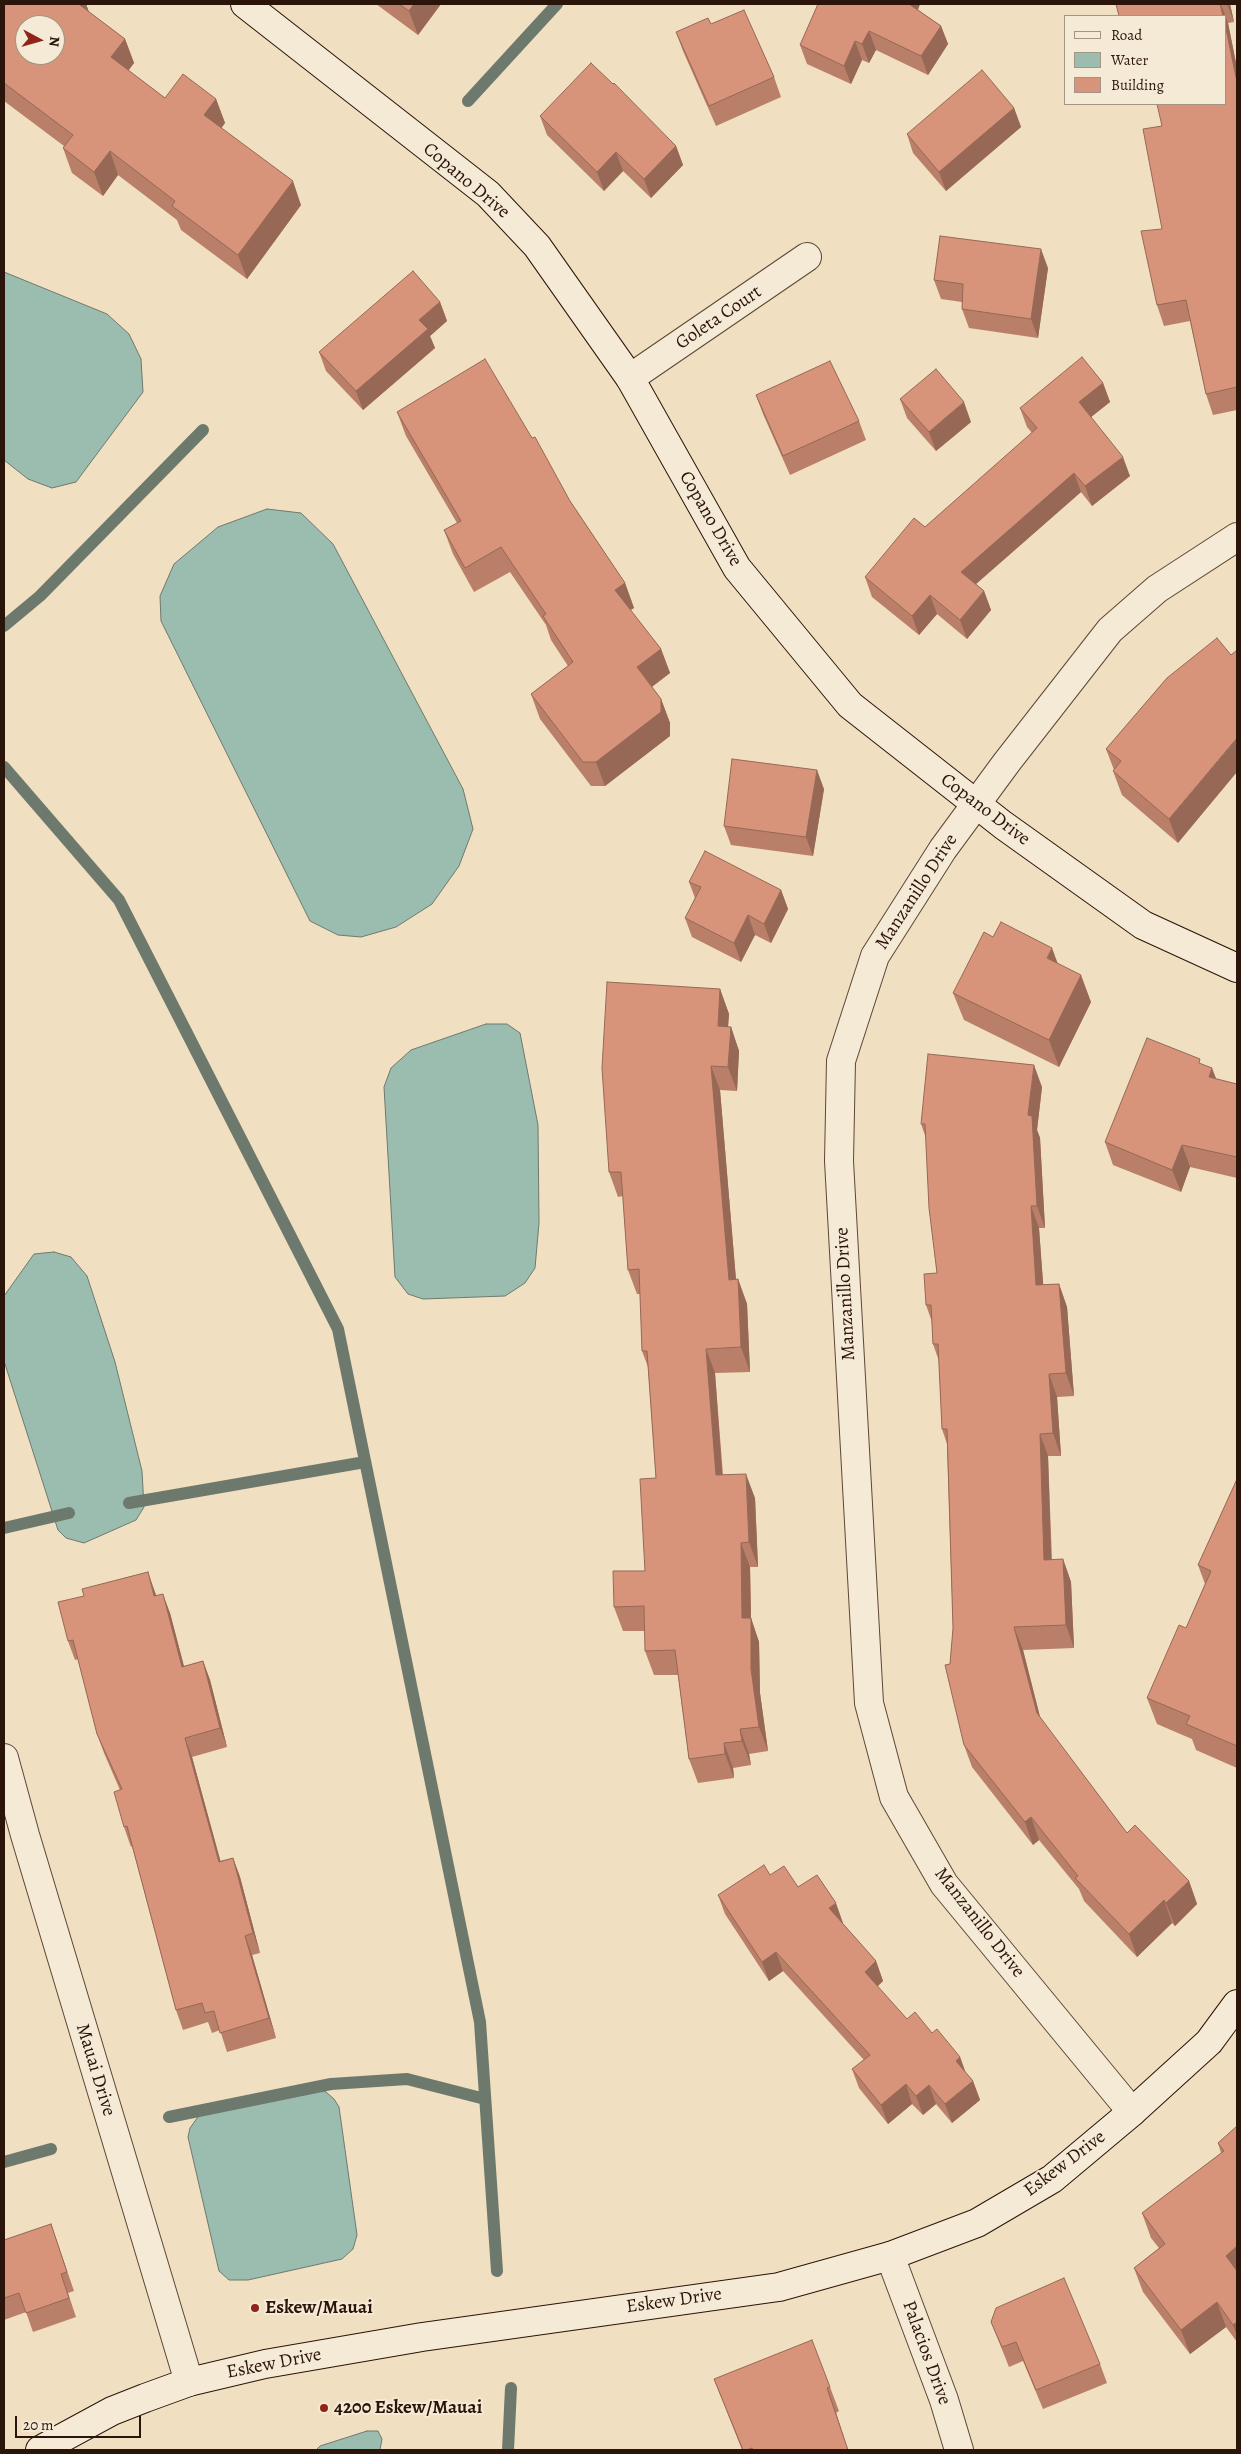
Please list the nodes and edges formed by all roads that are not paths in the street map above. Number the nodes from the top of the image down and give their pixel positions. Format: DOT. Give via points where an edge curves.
graph roads {
  1 [pos="244,4"];
  2 [pos="807,257"];
  3 [pos="630,378"];
  4 [pos="1237,537"];
  5 [pos="977,805"];
  6 [pos="1237,968"];
  7 [pos="4,1758"];
  8 [pos="14,1838"];
  9 [pos="1237,2004"];
  10 [pos="1132,2112"];
  11 [pos="890,2256"];
  12 [pos="188,2382"];
  13 [pos="40,2450"];
  14 [pos="959,2450"];
  1 -- 3 [label="street, Copano Drive" via="488,194 537,246"];
  2 -- 3 [label="street, Goleta Court"];
  3 -- 5 [label="street, Copano Drive" via="737,568 850,705"];
  4 -- 5 [label="street, Manzanillo Drive" via="1158,589 1110,630"];
  5 -- 6 [label="street, Copano Drive" via="1143,925"];
  5 -- 10 [label="street, Manzanillo Drive" via="943,850 875,956 841,1061 839,1161 869,1703 894,1797 944,1884"];
  7 -- 8 [label="street, Mauai Drive"];
  8 -- 12 [label="street, Mauai Drive"];
  9 -- 10 [label="street, Eskew Drive" via="1209,2042"];
  10 -- 11 [label="street, Eskew Drive" via="1052,2179 977,2223"];
  11 -- 12 [label="street, Eskew Drive" via="779,2287 422,2337 265,2364"];
  11 -- 14 [label="street, Palacios Drive" via="944,2400"];
  12 -- 13 [label="street, Eskew Drive" via="112,2411"];
}
